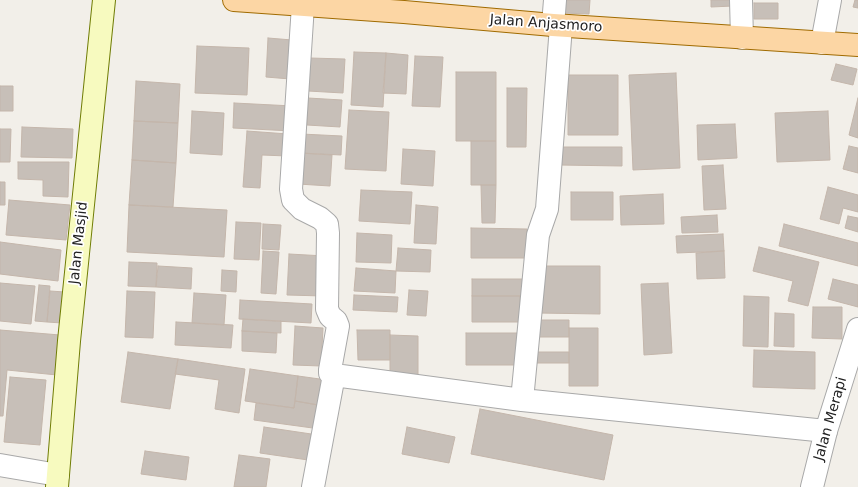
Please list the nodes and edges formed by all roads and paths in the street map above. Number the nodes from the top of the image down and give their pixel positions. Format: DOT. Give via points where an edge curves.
graph roads {
  1 [pos="104,0"];
  2 [pos="234,0"];
  3 [pos="555,0"];
  4 [pos="741,0"];
  5 [pos="830,0"];
  6 [pos="303,5"];
  7 [pos="405,6"];
  8 [pos="557,25"];
  9 [pos="742,38"];
  10 [pos="822,43"];
  11 [pos="858,46"];
  12 [pos="858,329"];
  13 [pos="334,375"];
  14 [pos="522,400"];
  15 [pos="826,430"];
  16 [pos="0,465"];
  17 [pos="58,481"];
  18 [pos="313,487"];
  19 [pos="812,487"];
  1 -- 17 [label="main road, Jalan Masjid" via="69,341"];
  2 -- 6 [label="main road, Jalan Anjasmoro"];
  3 -- 8 [label="street"];
  4 -- 9 [label="street"];
  5 -- 10 [label="street"];
  6 -- 7 [label="main road, Jalan Anjasmoro"];
  6 -- 13 [label="street" via="291,189 293,200 326,224 327,309 338,326 330,370"];
  7 -- 8 [label="main road, Jalan Anjasmoro"];
  8 -- 9 [label="main road, Jalan Anjasmoro"];
  8 -- 14 [label="street" via="547,209 538,235"];
  9 -- 10 [label="main road, Jalan Anjasmoro"];
  10 -- 11 [label="main road, Jalan Anjasmoro"];
  12 -- 15 [label="street, Jalan Merapi"];
  13 -- 14 [label="street"];
  13 -- 18 [label="street"];
  14 -- 15 [label="street"];
  15 -- 19 [label="street, Jalan Merapi"];
  16 -- 17 [label="street"];
}
